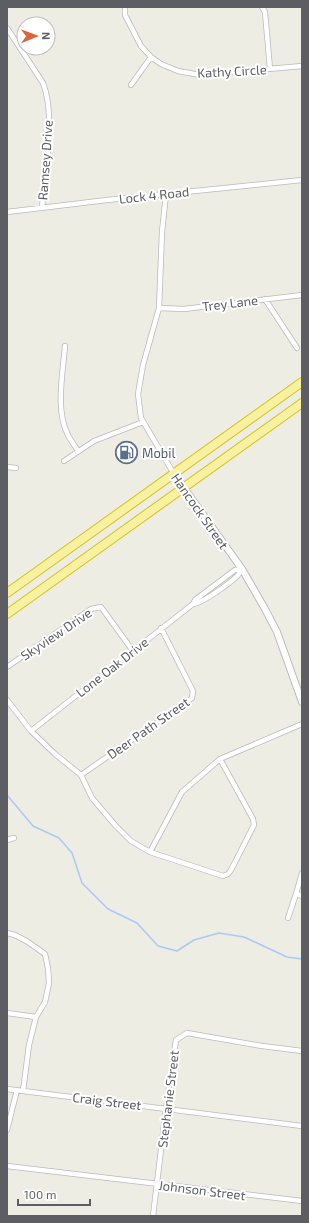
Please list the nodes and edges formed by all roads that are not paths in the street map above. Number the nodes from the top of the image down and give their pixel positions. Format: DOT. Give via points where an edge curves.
graph roads {
  1 [pos="124,7"];
  2 [pos="262,7"];
  3 [pos="7,28"];
  4 [pos="9,36"];
  5 [pos="151,57"];
  6 [pos="302,66"];
  7 [pos="270,69"];
  8 [pos="131,85"];
  9 [pos="302,180"];
  10 [pos="166,194"];
  11 [pos="42,208"];
  12 [pos="7,212"];
  13 [pos="302,295"];
  14 [pos="265,299"];
  15 [pos="159,308"];
  16 [pos="65,346"];
  17 [pos="297,348"];
  18 [pos="302,382"];
  19 [pos="302,403"];
  20 [pos="143,422"];
  21 [pos="78,451"];
  22 [pos="64,461"];
  23 [pos="7,467"];
  24 [pos="16,468"];
  25 [pos="174,474"];
  26 [pos="184,487"];
  27 [pos="242,570"];
  28 [pos="7,593"];
  29 [pos="7,614"];
  30 [pos="162,628"];
  31 [pos="133,651"];
  32 [pos="7,667"];
  33 [pos="7,700"];
  34 [pos="302,702"];
  35 [pos="302,724"];
  36 [pos="31,731"];
  37 [pos="220,759"];
  38 [pos="81,775"];
  39 [pos="14,838"];
  40 [pos="7,840"];
  41 [pos="150,852"];
  42 [pos="302,873"];
  43 [pos="296,894"];
  44 [pos="302,896"];
  45 [pos="288,918"];
  46 [pos="7,933"];
  47 [pos="7,1013"];
  48 [pos="36,1017"];
  49 [pos="302,1051"];
  50 [pos="7,1089"];
  51 [pos="17,1090"];
  52 [pos="23,1091"];
  53 [pos="166,1108"];
  54 [pos="302,1126"];
  55 [pos="7,1130"];
  56 [pos="7,1166"];
  57 [pos="157,1184"];
  58 [pos="302,1201"];
  59 [pos="153,1216"];
  1 -- 5 [label="street, Kathy Circle" via="125,15 141,46"];
  2 -- 7 [label="street" via="265,12"];
  3 -- 4 [label="street, Ramsey Drive"];
  4 -- 11 [label="street, Ramsey Drive" via="44,83 47,92 49,129"];
  5 -- 7 [label="street, Kathy Circle" via="178,71 200,75"];
  5 -- 8 [label="street"];
  6 -- 7 [label="street, Kathy Circle"];
  9 -- 10 [label="street, Lock 4 Road"];
  10 -- 11 [label="street, Lock 4 Road"];
  10 -- 15 [label="street, Hancock Street"];
  11 -- 12 [label="street, Lock 4 Road"];
  13 -- 14 [label="street, Trey Lane"];
  14 -- 15 [label="street, Trey Lane" via="184,309"];
  14 -- 17 [label="street"];
  15 -- 20 [label="street, Hancock Street" via="143,365 138,394"];
  16 -- 21 [label="street" via="61,411 68,435"];
  18 -- 25 [label="highway"];
  19 -- 26 [label="highway"];
  20 -- 21 [label="street" via="94,441"];
  20 -- 25 [label="street, Hancock Street"];
  21 -- 22 [label="street"];
  23 -- 24 [label="street"];
  25 -- 26 [label="street, Hancock Street"];
  25 -- 28 [label="highway"];
  26 -- 27 [label="street, Hancock Street"];
  26 -- 29 [label="highway"];
  27 -- 30 [label="street, Lone Oak Drive" via="235,570"];
  27 -- 34 [label="street, Hancock Street" via="277,632"];
  30 -- 31 [label="street, Lone Oak Drive"];
  30 -- 38 [label="street, Deer Path Street" via="193,691 192,698"];
  31 -- 32 [label="street, Skyview Drive" via="100,607 91,608"];
  31 -- 36 [label="street, Lone Oak Drive"];
  33 -- 36 [label="street"];
  35 -- 37 [label="street"];
  36 -- 38 [label="street"];
  37 -- 41 [label="street" via="182,792"];
  37 -- 41 [label="street" via="254,824 228,874 223,876"];
  38 -- 41 [label="street" via="92,798 105,814 131,841"];
  39 -- 40 [label="street"];
  42 -- 43 [label="street"];
  43 -- 44 [label="street"];
  43 -- 45 [label="street"];
  46 -- 48 [label="street" via="28,942 45,954 49,983 45,1002"];
  47 -- 48 [label="street"];
  48 -- 52 [label="street" via="29,1045"];
  49 -- 53 [label="street, Stephanie Street" via="187,1034 181,1036 176,1040"];
  50 -- 51 [label="street, Craig Street"];
  51 -- 52 [label="street, Craig Street"];
  51 -- 55 [label="street"];
  52 -- 53 [label="street, Craig Street"];
  53 -- 54 [label="street, Craig Street"];
  53 -- 57 [label="street, Stephanie Street"];
  56 -- 57 [label="street, Johnson Street"];
  57 -- 58 [label="street, Johnson Street"];
  57 -- 59 [label="street, Stephanie Street"];
}
